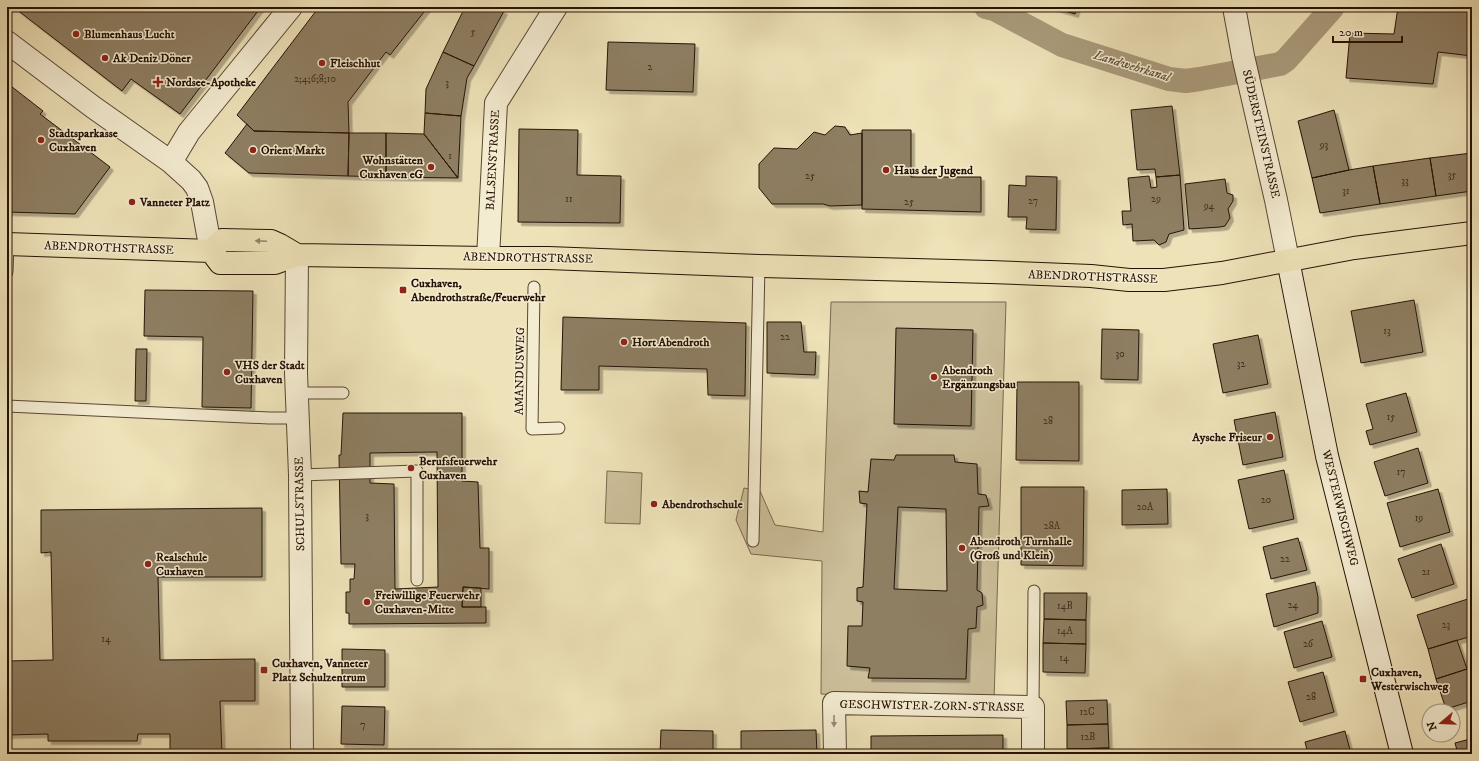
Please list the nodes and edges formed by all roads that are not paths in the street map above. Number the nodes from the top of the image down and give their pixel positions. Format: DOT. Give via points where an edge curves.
graph roads {
  1 [pos="291,7"];
  2 [pos="556,7"];
  3 [pos="1234,7"];
  4 [pos="7,42"];
  5 [pos="171,162"];
  6 [pos="1472,233"];
  7 [pos="8,244"];
  8 [pos="211,251"];
  9 [pos="297,255"];
  10 [pos="488,258"];
  11 [pos="1288,260"];
  12 [pos="759,266"];
  13 [pos="7,272"];
  14 [pos="534,287"];
  15 [pos="297,393"];
  16 [pos="343,393"];
  17 [pos="7,406"];
  18 [pos="298,418"];
  19 [pos="559,428"];
  20 [pos="300,475"];
  21 [pos="753,541"];
  22 [pos="417,580"];
  23 [pos="1034,590"];
  24 [pos="1032,707"];
  25 [pos="302,754"];
  26 [pos="835,754"];
  27 [pos="1033,754"];
  28 [pos="1402,754"];
  1 -- 5 [label="street" via="189,132"];
  2 -- 10 [label="street, BALSENSTRASSE" via="496,103"];
  3 -- 11 [label="street, SÜDERSTEINSTRASSE"];
  4 -- 5 [label="street"];
  5 -- 8 [label="street" via="197,188"];
  6 -- 11 [label="main road, ABENDROTHSTRASSE" via="1354,248"];
  7 -- 8 [label="main road, ABENDROTHSTRASSE"];
  7 -- 13 [label="lane"];
  8 -- 9 [label="main road, ABENDROTHSTRASSE" via="220,263 275,263"];
  9 -- 10 [label="main road, ABENDROTHSTRASSE"];
  9 -- 15 [label="street, SCHULSTRASSE"];
  10 -- 12 [label="main road, ABENDROTHSTRASSE"];
  11 -- 12 [label="main road, ABENDROTHSTRASSE" via="1222,273 1164,280"];
  11 -- 28 [label="street, WESTERWISCHWEG" via="1327,456"];
  12 -- 21 [label="lane"];
  14 -- 19 [label="lane, AMANDUSWEG" via="532,429"];
  15 -- 16 [label="lane"];
  15 -- 18 [label="street, SCHULSTRASSE"];
  17 -- 18 [label="lane"];
  18 -- 20 [label="street, SCHULSTRASSE"];
  20 -- 22 [label="lane" via="417,471"];
  20 -- 25 [label="street, SCHULSTRASSE"];
  23 -- 24 [label="lane"];
  24 -- 26 [label="street, GESCHWISTER-ZORN-STRASSE, one-way" via="834,703"];
  24 -- 27 [label="street, GESCHWISTER-ZORN-STRASSE"];
}
